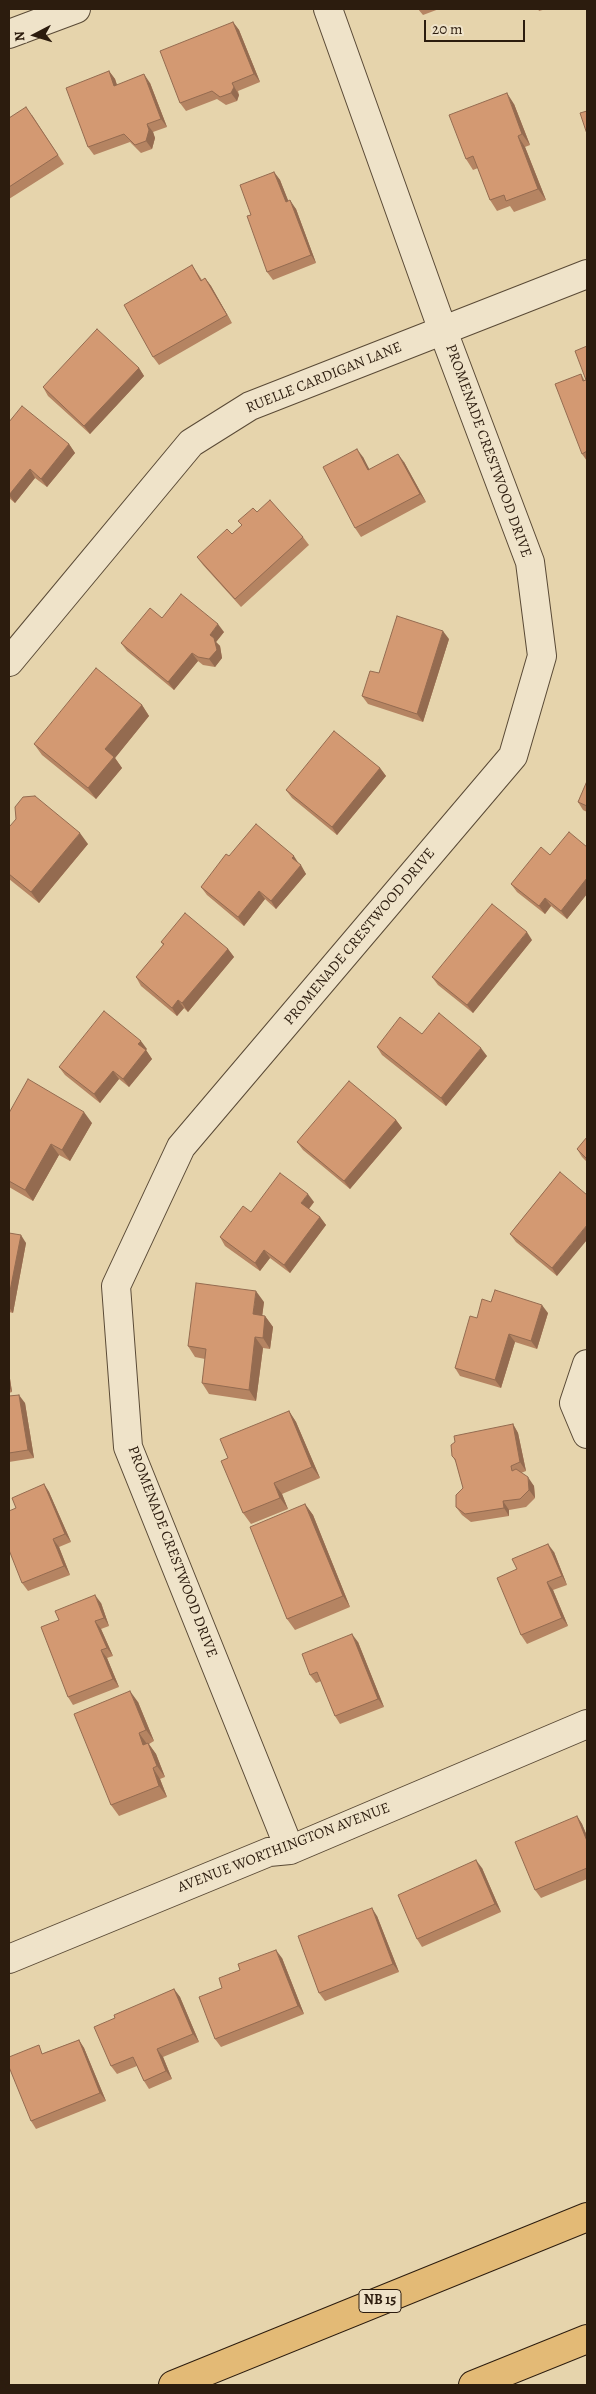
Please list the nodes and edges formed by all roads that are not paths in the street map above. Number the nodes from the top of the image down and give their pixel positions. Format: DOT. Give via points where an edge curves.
graph roads {
  1 [pos="76,9"];
  2 [pos="328,9"];
  3 [pos="9,34"];
  4 [pos="587,274"];
  5 [pos="443,331"];
  6 [pos="9,662"];
  7 [pos="587,1364"];
  8 [pos="587,1434"];
  9 [pos="587,1724"];
  10 [pos="290,1850"];
  11 [pos="9,1959"];
  12 [pos="587,2217"];
  13 [pos="587,2339"];
  14 [pos="173,2385"];
  15 [pos="472,2385"];
  1 -- 3 [label="street"];
  2 -- 5 [label="street, PROMENADE CRESTWOOD DRIVE"];
  4 -- 5 [label="street, RUELLE CARDIGAN LANE"];
  5 -- 6 [label="street, RUELLE CARDIGAN LANE" via="250,406 191,443"];
  5 -- 10 [label="street, PROMENADE CRESTWOOD DRIVE" via="530,562 542,656 513,756 181,1147 116,1286 128,1447"];
  7 -- 8 [label="street" via="574,1403"];
  9 -- 10 [label="street, AVENUE WORTHINGTON AVENUE"];
  10 -- 11 [label="street, AVENUE WORTHINGTON AVENUE" via="270,1852"];
  12 -- 14 [label="highway, NB 15"];
  13 -- 15 [label="highway"];
}
